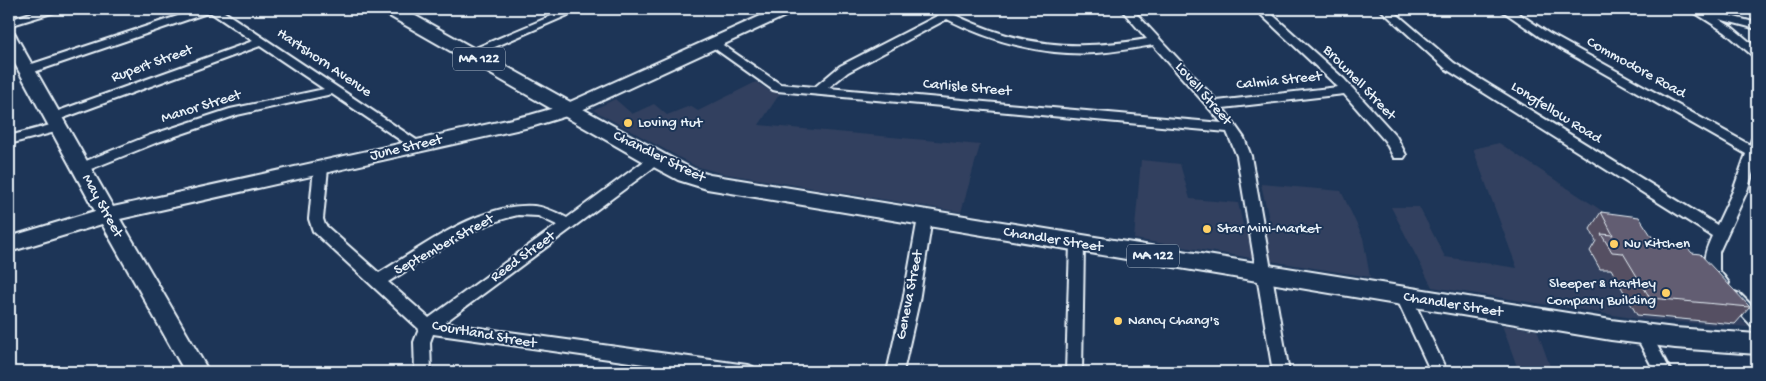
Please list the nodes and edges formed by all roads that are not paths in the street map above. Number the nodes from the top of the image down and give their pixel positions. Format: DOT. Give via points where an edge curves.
graph roads {
  1 [pos="54,9"];
  2 [pos="211,9"];
  3 [pos="390,9"];
  4 [pos="573,9"];
  5 [pos="788,9"];
  6 [pos="936,9"];
  7 [pos="1126,9"];
  8 [pos="1260,9"];
  9 [pos="1385,9"];
  10 [pos="1505,9"];
  11 [pos="1696,10"];
  12 [pos="952,12"];
  13 [pos="9,23"];
  14 [pos="1757,26"];
  15 [pos="9,38"];
  16 [pos="262,41"];
  17 [pos="1155,41"];
  18 [pos="713,43"];
  19 [pos="470,54"];
  20 [pos="1757,54"];
  21 [pos="27,70"];
  22 [pos="335,90"];
  23 [pos="1347,90"];
  24 [pos="818,91"];
  25 [pos="1215,105"];
  26 [pos="567,110"];
  27 [pos="56,122"];
  28 [pos="1232,128"];
  29 [pos="9,140"];
  30 [pos="417,145"];
  31 [pos="1755,148"];
  32 [pos="1399,154"];
  33 [pos="656,159"];
  34 [pos="81,168"];
  35 [pos="321,168"];
  36 [pos="107,215"];
  37 [pos="924,218"];
  38 [pos="568,224"];
  39 [pos="1719,233"];
  40 [pos="1077,244"];
  41 [pos="9,245"];
  42 [pos="1264,273"];
  43 [pos="378,281"];
  44 [pos="1404,297"];
  45 [pos="1757,321"];
  46 [pos="428,327"];
  47 [pos="1643,334"];
  48 [pos="1757,344"];
  49 [pos="654,366"];
  50 [pos="198,372"];
  51 [pos="423,372"];
  52 [pos="747,372"];
  53 [pos="895,372"];
  54 [pos="1074,372"];
  55 [pos="1281,372"];
  56 [pos="1438,372"];
  57 [pos="1663,372"];
  1 -- 13 [label="street"];
  2 -- 16 [label="street, Hartshorn Avenue"];
  2 -- 21 [label="street"];
  3 -- 19 [label="main road, Chandler Street / MA 122"];
  4 -- 19 [label="street"];
  5 -- 18 [label="street, June Street"];
  6 -- 12 [label="street"];
  7 -- 17 [label="street, Lovell Street"];
  8 -- 23 [label="street, Brownell Street"];
  9 -- 39 [label="street, Longfellow Road" via="1450,66"];
  10 -- 31 [label="street, Commodore Road" via="1544,35"];
  11 -- 14 [label="street"];
  11 -- 20 [label="street" via="1729,30"];
  12 -- 17 [label="street" via="1002,37 1050,47 1094,50"];
  12 -- 24 [label="street" via="844,69"];
  15 -- 21 [label="street, May Street"];
  16 -- 22 [label="street, Hartshorn Avenue"];
  16 -- 27 [label="street, Rupert Street"];
  17 -- 25 [label="street, Lovell Street"];
  18 -- 24 [label="street, Carlisle Street" via="777,87"];
  18 -- 26 [label="street, June Street"];
  19 -- 26 [label="main road, Chandler Street / MA 122"];
  21 -- 27 [label="street, May Street"];
  22 -- 30 [label="street, Hartshorn Avenue"];
  22 -- 34 [label="street, Manor Street" via="219,117"];
  23 -- 25 [label="street, Calmia Street"];
  23 -- 32 [label="street, Brownell Street" via="1391,139"];
  24 -- 28 [label="street, Carlisle Street"];
  25 -- 28 [label="street, Lovell Street"];
  26 -- 30 [label="street, June Street"];
  26 -- 33 [label="main road, Chandler Street / MA 122"];
  27 -- 29 [label="street, Rupert Street"];
  27 -- 34 [label="street, May Street"];
  28 -- 42 [label="street, Lovell Street" via="1244,156"];
  30 -- 35 [label="street, June Street"];
  31 -- 39 [label="street" via="1740,191"];
  33 -- 37 [label="main road, Chandler Street / MA 122" via="707,182"];
  33 -- 38 [label="street, Reed Street"];
  34 -- 36 [label="street, May Street"];
  35 -- 36 [label="street, June Street"];
  35 -- 43 [label="street, Courtland Street" via="318,228"];
  36 -- 41 [label="street, June Street"];
  36 -- 50 [label="street, May Street"];
  37 -- 40 [label="main road, Chandler Street / MA 122"];
  37 -- 53 [label="street, Geneva Street" via="911,301"];
  38 -- 43 [label="street, September Street" via="535,211 518,210 486,218"];
  38 -- 46 [label="street, Reed Street"];
  39 -- 45 [label="street" via="1712,252 1712,271"];
  40 -- 42 [label="main road, Chandler Street / MA 122"];
  40 -- 54 [label="street"];
  42 -- 44 [label="main road, Chandler Street / MA 122"];
  42 -- 55 [label="street, Lovell Street"];
  43 -- 46 [label="street, Courtland Street"];
  44 -- 47 [label="main road, Chandler Street / MA 122"];
  44 -- 56 [label="street"];
  46 -- 49 [label="street, Courtland Street"];
  46 -- 51 [label="street" via="422,342"];
  47 -- 48 [label="main road, Chandler Street / MA 122"];
  47 -- 57 [label="street"];
  49 -- 52 [label="street, Courtland Street"];
}
